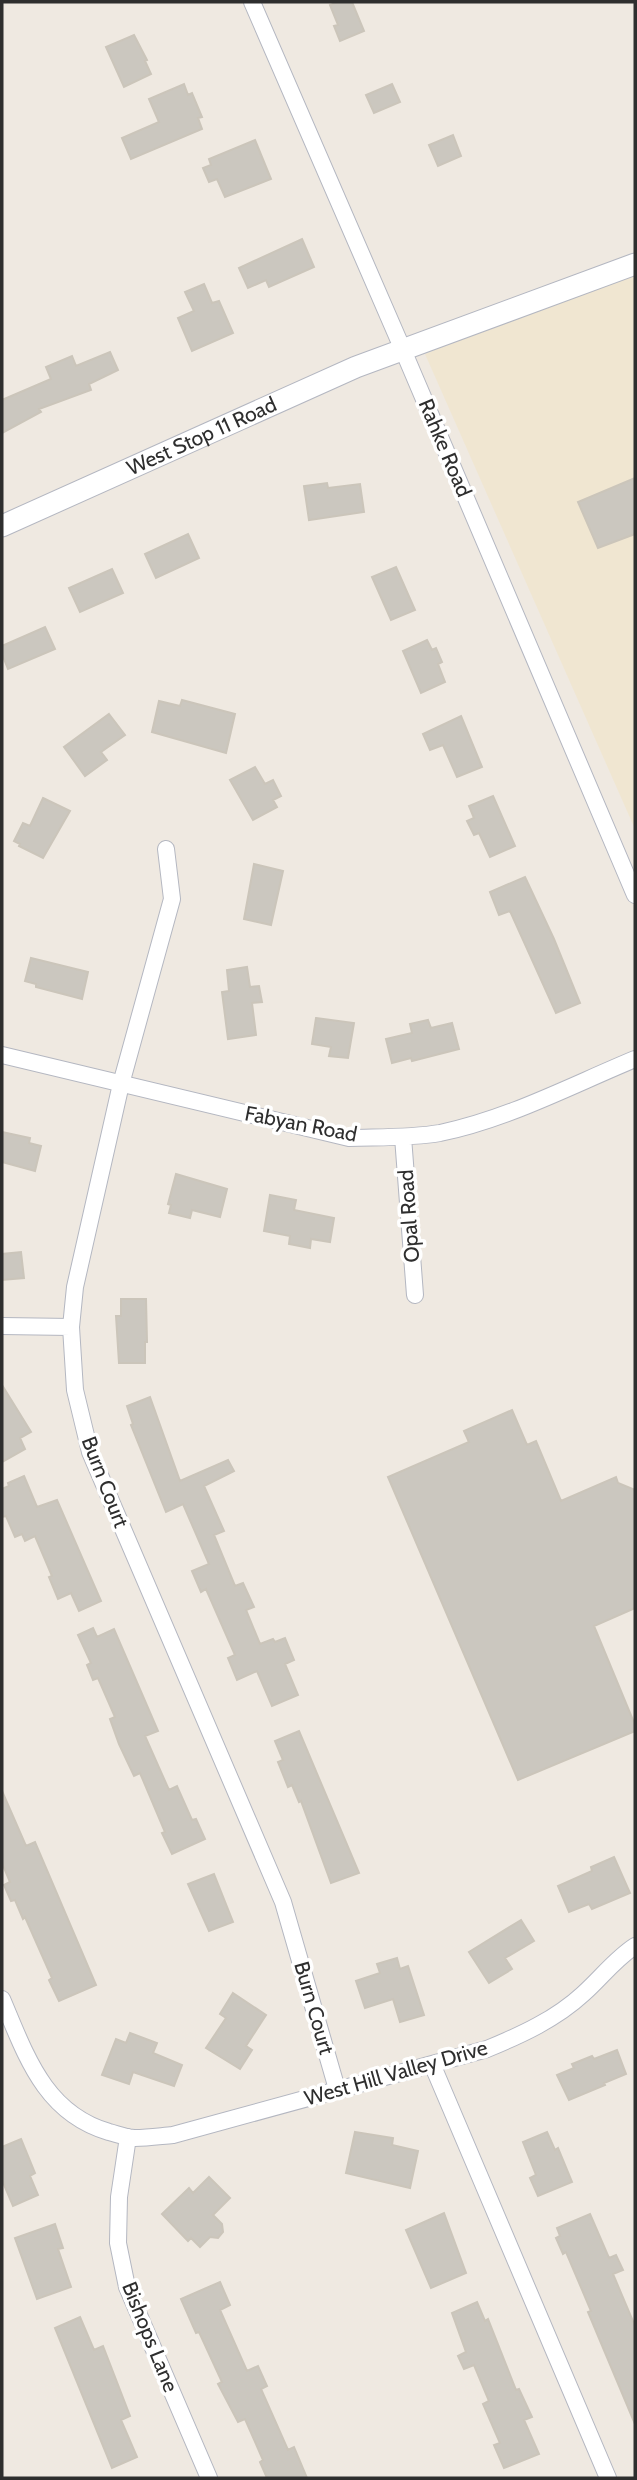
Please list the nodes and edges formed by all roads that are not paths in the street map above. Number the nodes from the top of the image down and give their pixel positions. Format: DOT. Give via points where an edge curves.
graph roads {
  1 [pos="252,2"];
  2 [pos="635,264"];
  3 [pos="403,350"];
  4 [pos="2,526"];
  5 [pos="166,849"];
  6 [pos="635,895"];
  7 [pos="2,1055"];
  8 [pos="635,1059"];
  9 [pos="121,1084"];
  10 [pos="403,1137"];
  11 [pos="415,1295"];
  12 [pos="2,1326"];
  13 [pos="71,1327"];
  14 [pos="635,1946"];
  15 [pos="2,1999"];
  16 [pos="432,2064"];
  17 [pos="337,2089"];
  18 [pos="128,2137"];
  19 [pos="209,2478"];
  20 [pos="608,2478"];
  1 -- 3 [label="street, Rahke Road"];
  2 -- 3 [label="main road, West Stop 11 Road"];
  3 -- 4 [label="main road, West Stop 11 Road"];
  3 -- 6 [label="street, Rahke Road"];
  5 -- 9 [label="street, Burn Court" via="172,899"];
  7 -- 9 [label="street, Fabyan Road"];
  8 -- 10 [label="street, Fabyan Road" via="504,1114 441,1132"];
  9 -- 10 [label="street, Fabyan Road" via="349,1138"];
  9 -- 13 [label="street, Burn Court" via="75,1287"];
  10 -- 11 [label="street, Opal Road"];
  12 -- 13 [label="street"];
  13 -- 17 [label="street, Burn Court" via="75,1390 90,1452 283,1902"];
  14 -- 16 [label="street, West Hill Valley Drive" via="581,1996 529,2032"];
  15 -- 18 [label="street" via="28,2060 57,2101 95,2128"];
  16 -- 17 [label="street, West Hill Valley Drive"];
  16 -- 20 [label="street"];
  17 -- 18 [label="street, West Hill Valley Drive" via="173,2136"];
  18 -- 19 [label="street, Bishops Lane" via="118,2243 127,2287"];
}
